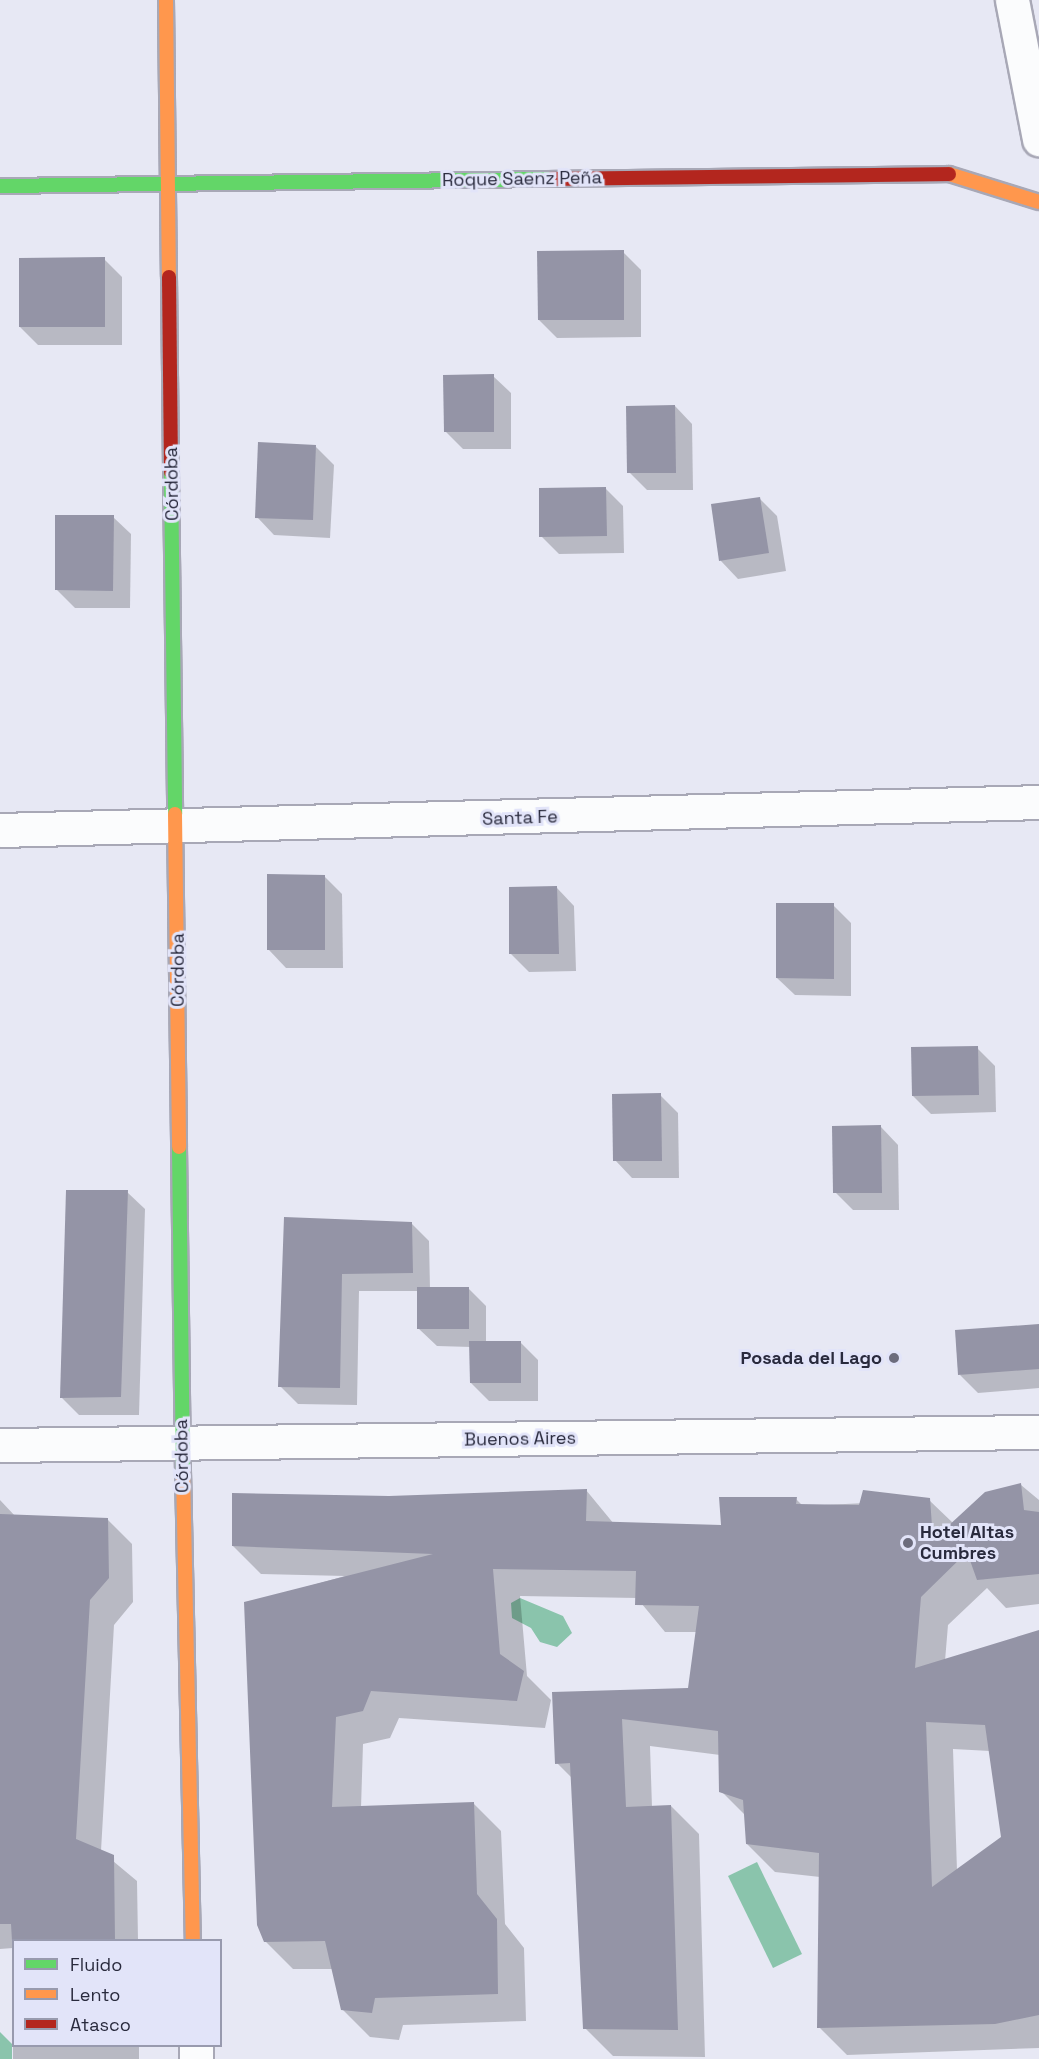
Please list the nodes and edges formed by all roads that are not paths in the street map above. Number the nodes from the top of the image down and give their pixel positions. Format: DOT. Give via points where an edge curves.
graph roads {
  1 [pos="166,0"];
  2 [pos="1012,0"];
  3 [pos="1039,139"];
  4 [pos="168,183"];
  5 [pos="0,186"];
  6 [pos="1039,202"];
  7 [pos="1039,802"];
  8 [pos="177,828"];
  9 [pos="0,830"];
  10 [pos="1039,1432"];
  11 [pos="182,1443"];
  12 [pos="0,1445"];
  13 [pos="193,1939"];
  1 -- 4 [label="street, Córdoba"];
  2 -- 3 [label="street"];
  4 -- 5 [label="street, Roque Saenz Peña"];
  4 -- 6 [label="street, Roque Saenz Peña" via="959,174"];
  4 -- 8 [label="street, Córdoba"];
  7 -- 8 [label="street, Santa Fe"];
  8 -- 9 [label="street, Santa Fe"];
  8 -- 11 [label="street, Córdoba"];
  10 -- 11 [label="street, Buenos Aires"];
  11 -- 12 [label="street, Buenos Aires"];
  11 -- 13 [label="street, Córdoba"];
}
